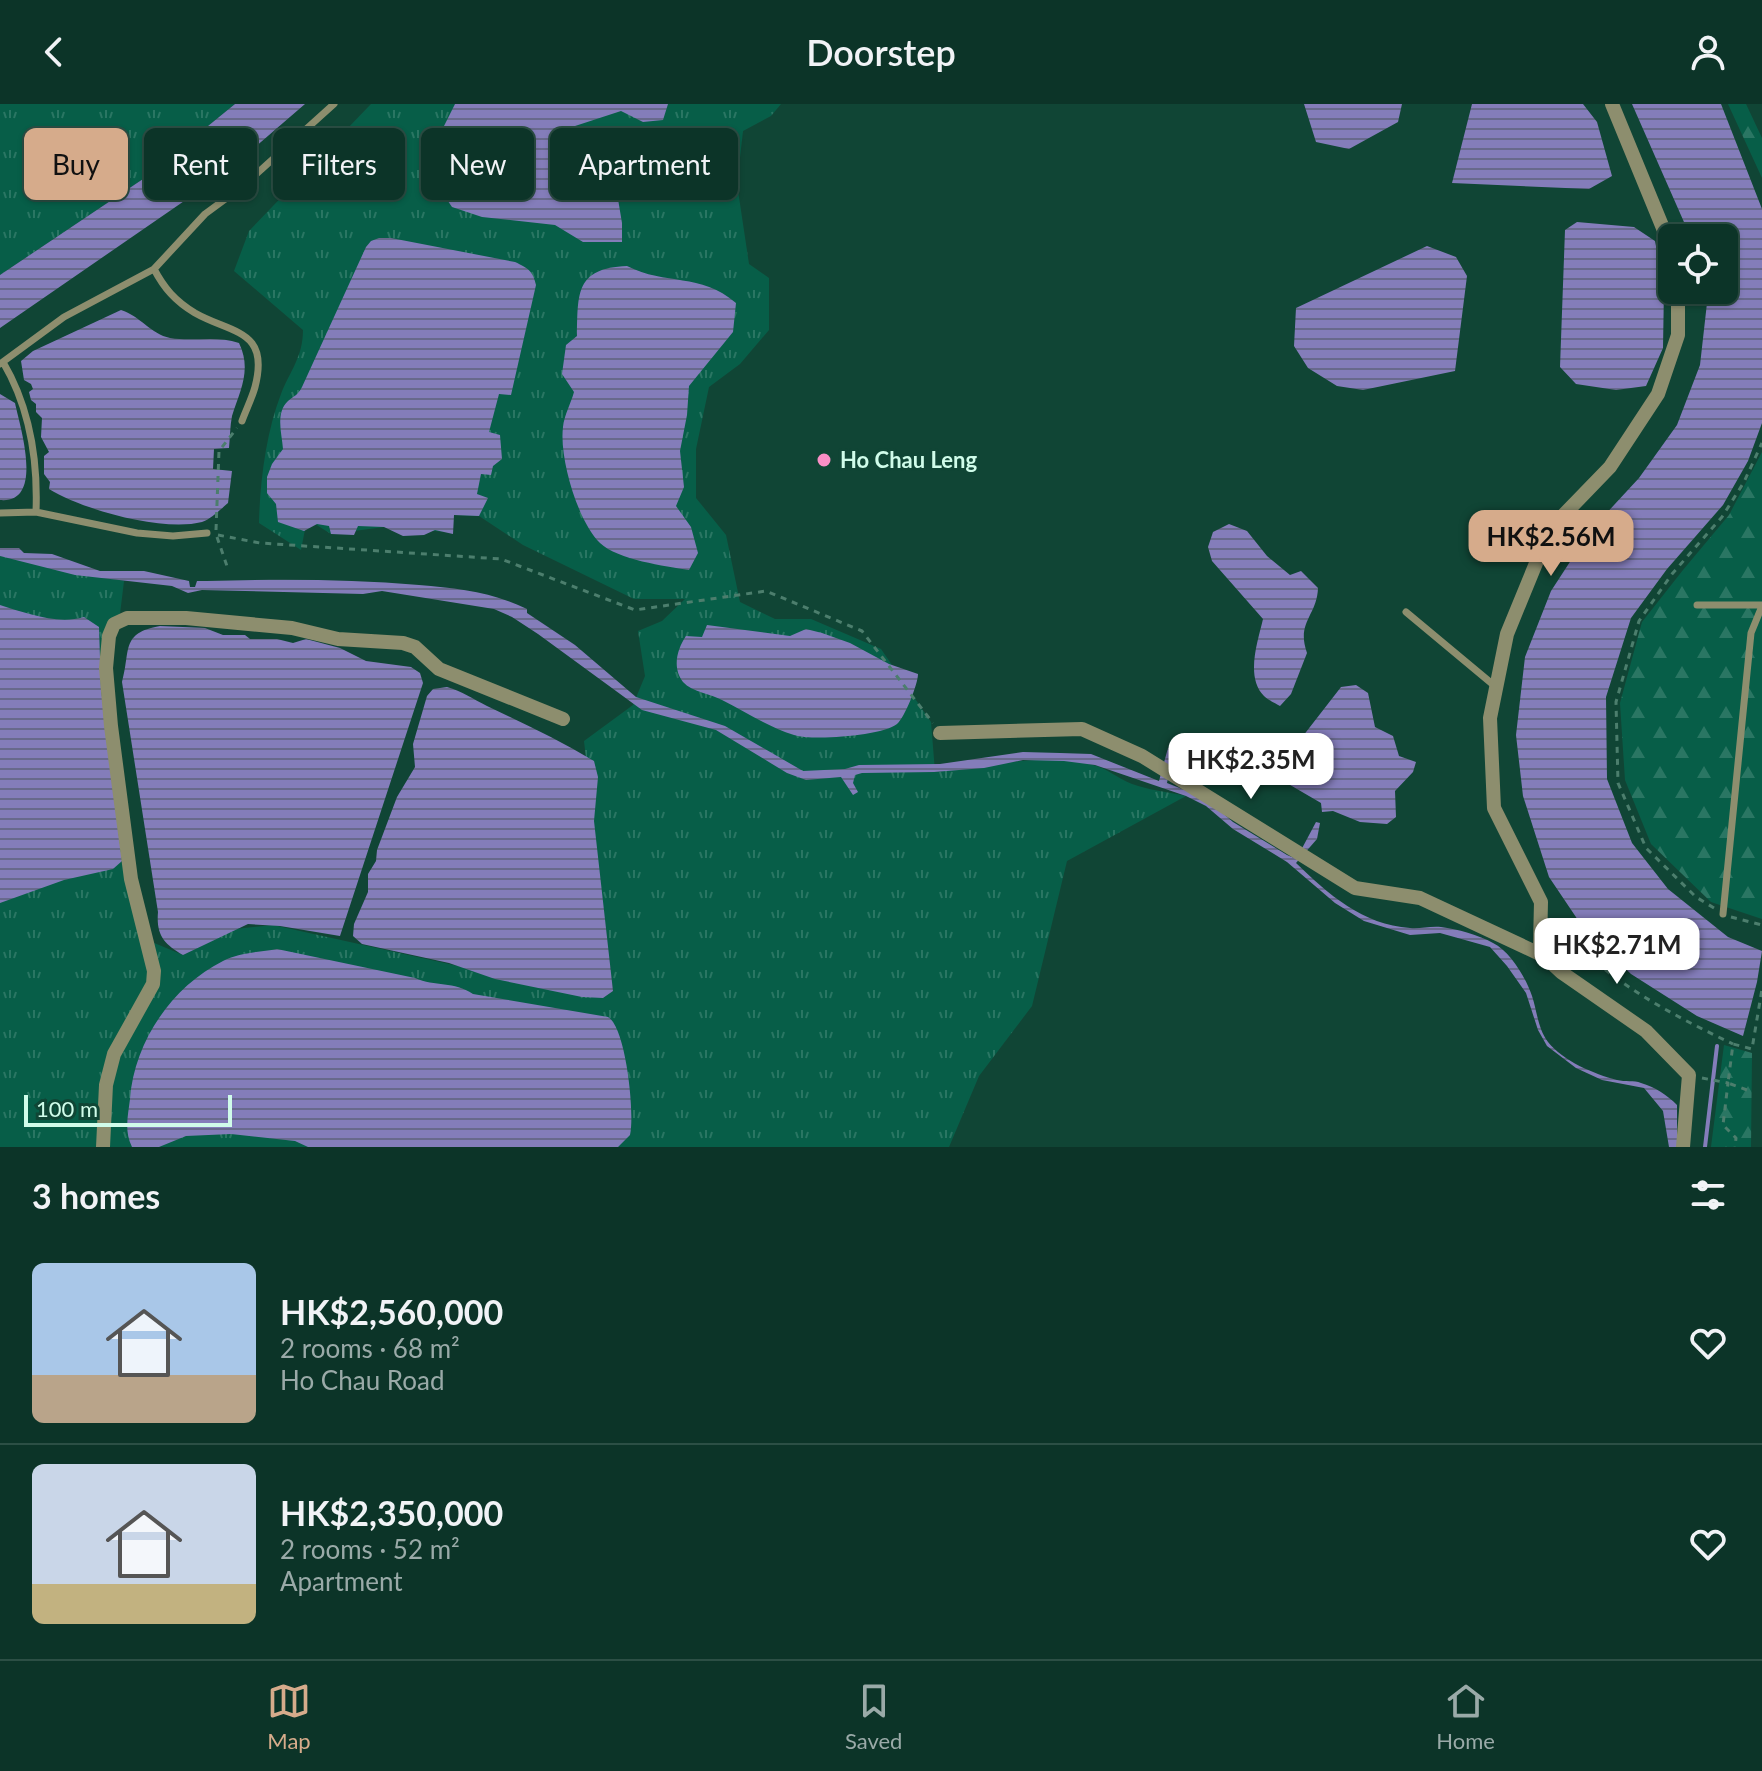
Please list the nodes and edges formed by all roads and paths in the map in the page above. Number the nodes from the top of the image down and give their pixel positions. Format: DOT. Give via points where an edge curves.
graph roads {
  1 [pos="334,104"];
  2 [pos="1612,104"];
  3 [pos="1661,224"];
  4 [pos="154,269"];
  5 [pos="1678,304"];
  6 [pos="2,363"];
  7 [pos="242,421"];
  8 [pos="1762,443"];
  9 [pos="36,512"];
  10 [pos="0,513"];
  11 [pos="212,534"];
  12 [pos="228,569"];
  13 [pos="1697,605"];
  14 [pos="1762,606"];
  15 [pos="1406,612"];
  16 [pos="1496,687"];
  17 [pos="563,719"];
  18 [pos="940,733"];
  19 [pos="1541,902"];
  20 [pos="1723,914"];
  21 [pos="1762,925"];
  22 [pos="1544,956"];
  23 [pos="1762,989"];
  24 [pos="1733,1044"];
  25 [pos="1699,1077"];
  26 [pos="1728,1083"];
  27 [pos="1747,1090"];
  28 [pos="103,1147"];
  29 [pos="1683,1147"];
  30 [pos="1735,1147"];
  1 -- 4 [label="lane" via="205,214"];
  2 -- 3 [label="street"];
  4 -- 6 [label="lane" via="64,317"];
  4 -- 7 [label="lane" via="171,296 253,342 256,386"];
  5 -- 16 [label="street" via="1678,335 1658,394 1610,467 1550,529 1507,634"];
  6 -- 9 [label="lane" via="27,417"];
  7 -- 11 [label="path" via="219,451"];
  8 -- 20 [label="path" via="1722,517 1639,621 1616,702 1618,783 1646,848 1696,897"];
  9 -- 10 [label="lane"];
  9 -- 11 [label="lane" via="137,533"];
  11 -- 12 [label="path"];
  11 -- 18 [label="path" via="260,543 501,559 635,610 766,591 862,631"];
  13 -- 14 [label="lane"];
  14 -- 20 [label="lane" via="1751,633"];
  15 -- 16 [label="lane"];
  16 -- 19 [label="street" via="1490,718 1494,808"];
  17 -- 28 [label="street" via="439,669 403,643 186,618 127,618 114,624 106,668 111,726 131,879 154,971 153,984 114,1054 106,1085"];
  18 -- 22 [label="street" via="1082,729 1142,756 1355,888 1420,898"];
  19 -- 22 [label="street"];
  19 -- 24 [label="path" via="1563,931 1626,984"];
  20 -- 21 [label="path"];
  22 -- 29 [label="street" via="1646,1031 1689,1075"];
  23 -- 24 [label="path" via="1752,1049"];
  24 -- 26 [label="path"];
  25 -- 26 [label="path"];
  26 -- 27 [label="path"];
  26 -- 30 [label="path" via="1723,1125 1736,1138"];
}
